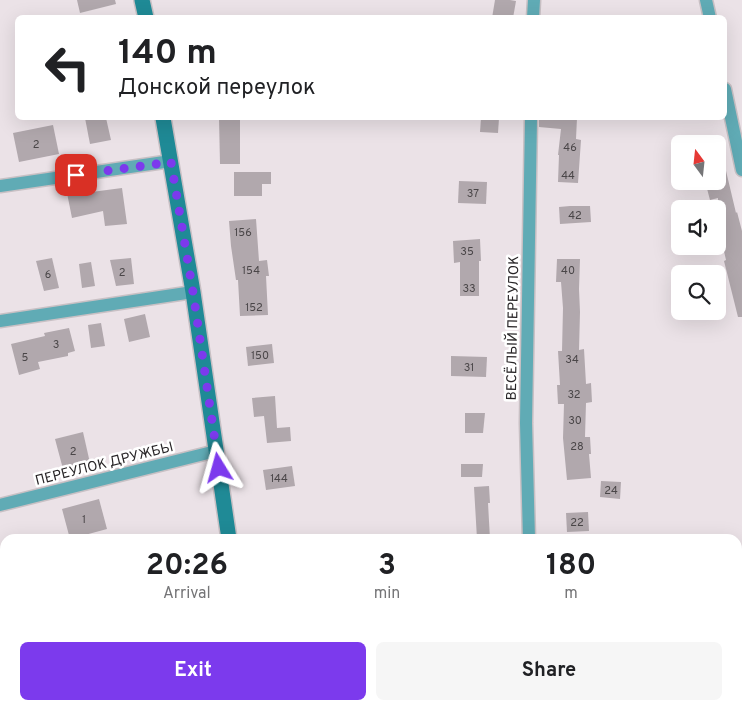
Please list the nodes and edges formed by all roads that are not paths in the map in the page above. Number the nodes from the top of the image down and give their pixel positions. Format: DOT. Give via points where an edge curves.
graph roads {
  1 [pos="142,0"];
  2 [pos="534,0"];
  3 [pos="706,0"];
  4 [pos="145,15"];
  5 [pos="534,15"];
  6 [pos="709,15"];
  7 [pos="727,98"];
  8 [pos="164,120"];
  9 [pos="531,120"];
  10 [pos="171,162"];
  11 [pos="742,170"];
  12 [pos="0,186"];
  13 [pos="193,292"];
  14 [pos="0,321"];
  15 [pos="216,450"];
  16 [pos="0,505"];
  17 [pos="228,534"];
  18 [pos="529,534"];
  1 -- 4 [label="main road"];
  2 -- 5 [label="street"];
  3 -- 6 [label="street"];
  7 -- 11 [label="street"];
  8 -- 10 [label="main road"];
  9 -- 18 [label="street, ВЕСЁЛЫЙ ПЕРЕУЛОК" via="526,413"];
  10 -- 12 [label="street"];
  10 -- 13 [label="main road"];
  13 -- 14 [label="street"];
  13 -- 15 [label="main road"];
  15 -- 16 [label="street, ПЕРЕУЛОК ДРУЖБЫ"];
  15 -- 17 [label="main road"];
}
